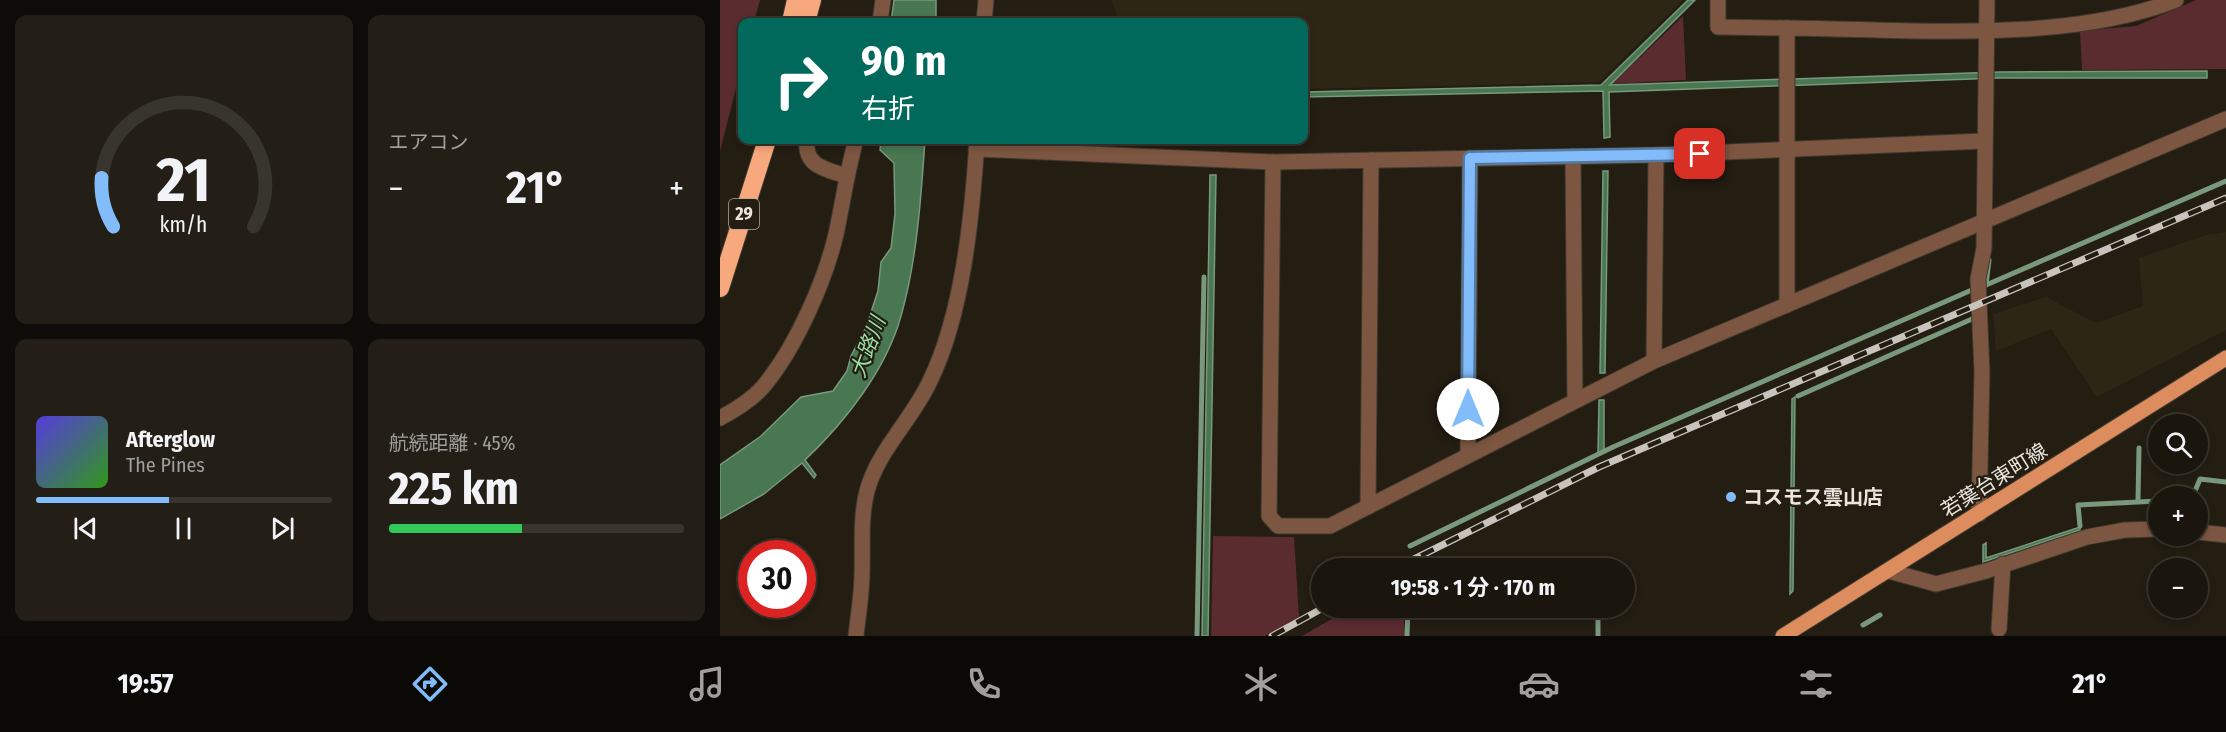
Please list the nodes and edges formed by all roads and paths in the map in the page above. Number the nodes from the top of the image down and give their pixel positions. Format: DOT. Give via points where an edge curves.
graph roads {
  1 [pos="796,0"];
  2 [pos="812,0"];
  3 [pos="883,0"];
  4 [pos="986,0"];
  5 [pos="1718,0"];
  6 [pos="1987,0"];
  7 [pos="2176,0"];
  8 [pos="2136,7"];
  9 [pos="792,18"];
  10 [pos="807,18"];
  11 [pos="880,18"];
  12 [pos="984,18"];
  13 [pos="1787,28"];
  14 [pos="1986,30"];
  15 [pos="2226,119"];
  16 [pos="1984,141"];
  17 [pos="766,144"];
  18 [pos="807,144"];
  19 [pos="855,144"];
  20 [pos="976,145"];
  21 [pos="1789,151"];
  22 [pos="1656,155"];
  23 [pos="1573,156"];
  24 [pos="1470,158"];
  25 [pos="1371,160"];
  26 [pos="1273,162"];
  27 [pos="846,176"];
  28 [pos="1982,224"];
  29 [pos="720,288"];
  30 [pos="1787,305"];
  31 [pos="2226,358"];
  32 [pos="1654,361"];
  33 [pos="1575,399"];
  34 [pos="720,418"];
  35 [pos="1468,455"];
  36 [pos="1368,507"];
  37 [pos="1979,514"];
  38 [pos="2148,529"];
  39 [pos="2208,533"];
  40 [pos="2226,536"];
  41 [pos="2003,564"];
  42 [pos="1889,571"];
  43 [pos="1999,629"];
  44 [pos="856,636"];
  45 [pos="1783,636"];
  1 -- 9 [label="highway"];
  2 -- 10 [label="highway"];
  3 -- 11 [label="street"];
  4 -- 12 [label="street"];
  5 -- 13 [label="street" via="1718,27"];
  6 -- 14 [label="street"];
  7 -- 8 [label="street"];
  8 -- 14 [label="street" via="2099,22"];
  13 -- 14 [label="street"];
  13 -- 21 [label="street"];
  14 -- 16 [label="street"];
  15 -- 28 [label="street"];
  16 -- 21 [label="street"];
  16 -- 28 [label="street"];
  17 -- 29 [label="highway, 29"];
  18 -- 27 [label="street" via="811,162"];
  19 -- 27 [label="street"];
  20 -- 26 [label="street"];
  20 -- 44 [label="street" via="965,250 942,352 913,412 877,463 867,491 861,525 862,573"];
  21 -- 22 [label="street"];
  21 -- 30 [label="street"];
  22 -- 23 [label="street"];
  22 -- 32 [label="street"];
  23 -- 24 [label="street"];
  23 -- 33 [label="street"];
  24 -- 25 [label="street"];
  24 -- 35 [label="street"];
  25 -- 26 [label="street"];
  25 -- 36 [label="street"];
  26 -- 36 [label="street" via="1269,516 1278,526 1330,526"];
  27 -- 34 [label="street" via="836,235 818,289 786,355 766,384 739,408"];
  28 -- 30 [label="street"];
  28 -- 37 [label="street" via="1984,248 1978,279 1982,372"];
  30 -- 32 [label="street"];
  31 -- 37 [label="main road, 若葉台東町線"];
  32 -- 33 [label="street"];
  33 -- 35 [label="street"];
  35 -- 36 [label="street"];
  37 -- 42 [label="main road, 若葉台東町線"];
  38 -- 41 [label="street" via="2087,537"];
  39 -- 40 [label="street"];
  41 -- 42 [label="street" via="1936,584"];
  41 -- 43 [label="street"];
  42 -- 45 [label="main road, 若葉台東町線"];
}
